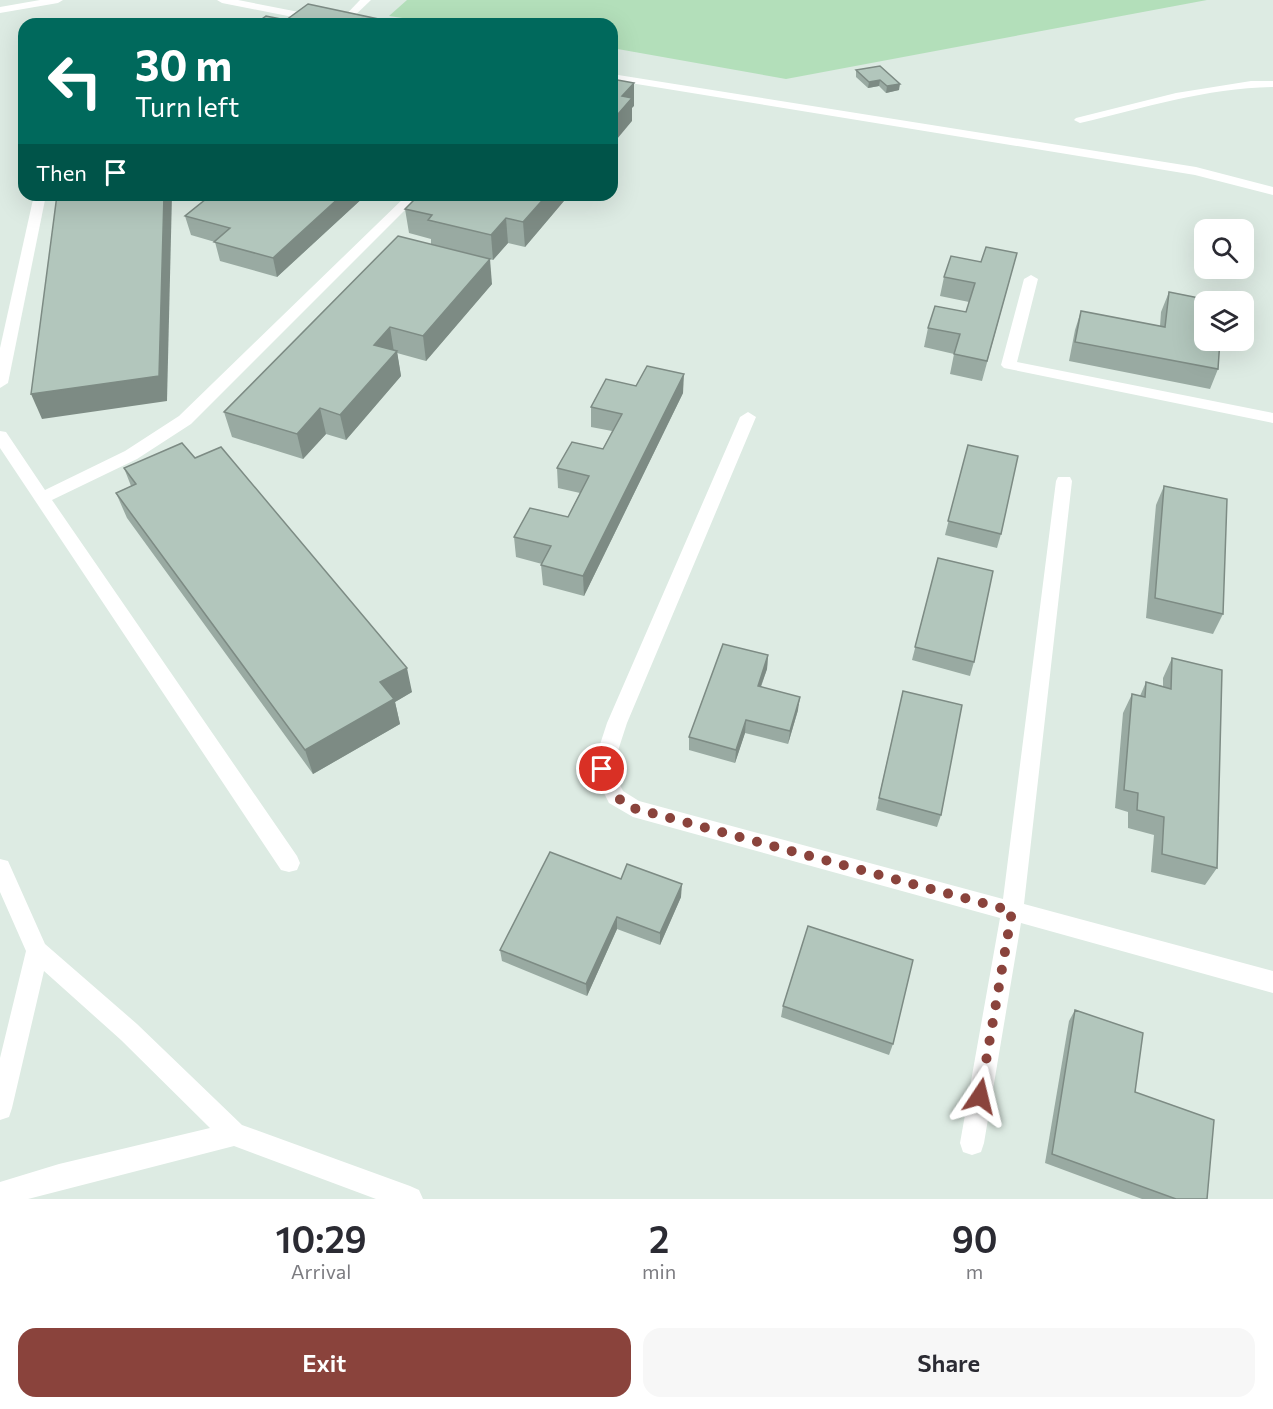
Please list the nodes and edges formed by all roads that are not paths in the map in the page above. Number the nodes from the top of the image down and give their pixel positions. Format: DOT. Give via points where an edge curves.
graph roads {
  1 [pos="58,0"];
  2 [pos="222,0"];
  3 [pos="366,0"];
  4 [pos="0,10"];
  5 [pos="299,18"];
  6 [pos="348,18"];
  7 [pos="618,78"];
  8 [pos="1273,84"];
  9 [pos="1080,120"];
  10 [pos="1273,191"];
  11 [pos="39,201"];
  12 [pos="408,201"];
  13 [pos="1031,279"];
  14 [pos="0,383"];
  15 [pos="748,417"];
  16 [pos="1273,418"];
  17 [pos="0,436"];
  18 [pos="1064,481"];
  19 [pos="42,498"];
  20 [pos="289,863"];
  21 [pos="0,868"];
  22 [pos="1012,911"];
  23 [pos="37,951"];
  24 [pos="1273,982"];
  25 [pos="0,1108"];
  26 [pos="234,1134"];
  27 [pos="972,1143"];
  28 [pos="0,1195"];
  29 [pos="410,1199"];
  1 -- 4 [label="street"];
  2 -- 5 [label="street" via="272,15"];
  3 -- 6 [label="lane"];
  7 -- 10 [label="street" via="1196,171"];
  8 -- 9 [label="lane" via="1214,90"];
  11 -- 14 [label="street"];
  12 -- 19 [label="street" via="185,420 131,455"];
  13 -- 16 [label="street" via="1009,365"];
  15 -- 22 [label="street" via="617,723 602,769 616,797 633,808"];
  17 -- 19 [label="street"];
  18 -- 22 [label="street"];
  19 -- 20 [label="street"];
  21 -- 23 [label="street"];
  22 -- 24 [label="street"];
  22 -- 27 [label="street"];
  23 -- 25 [label="street"];
  23 -- 26 [label="street" via="129,1032"];
  26 -- 28 [label="street" via="59,1176"];
  26 -- 29 [label="street"];
}
